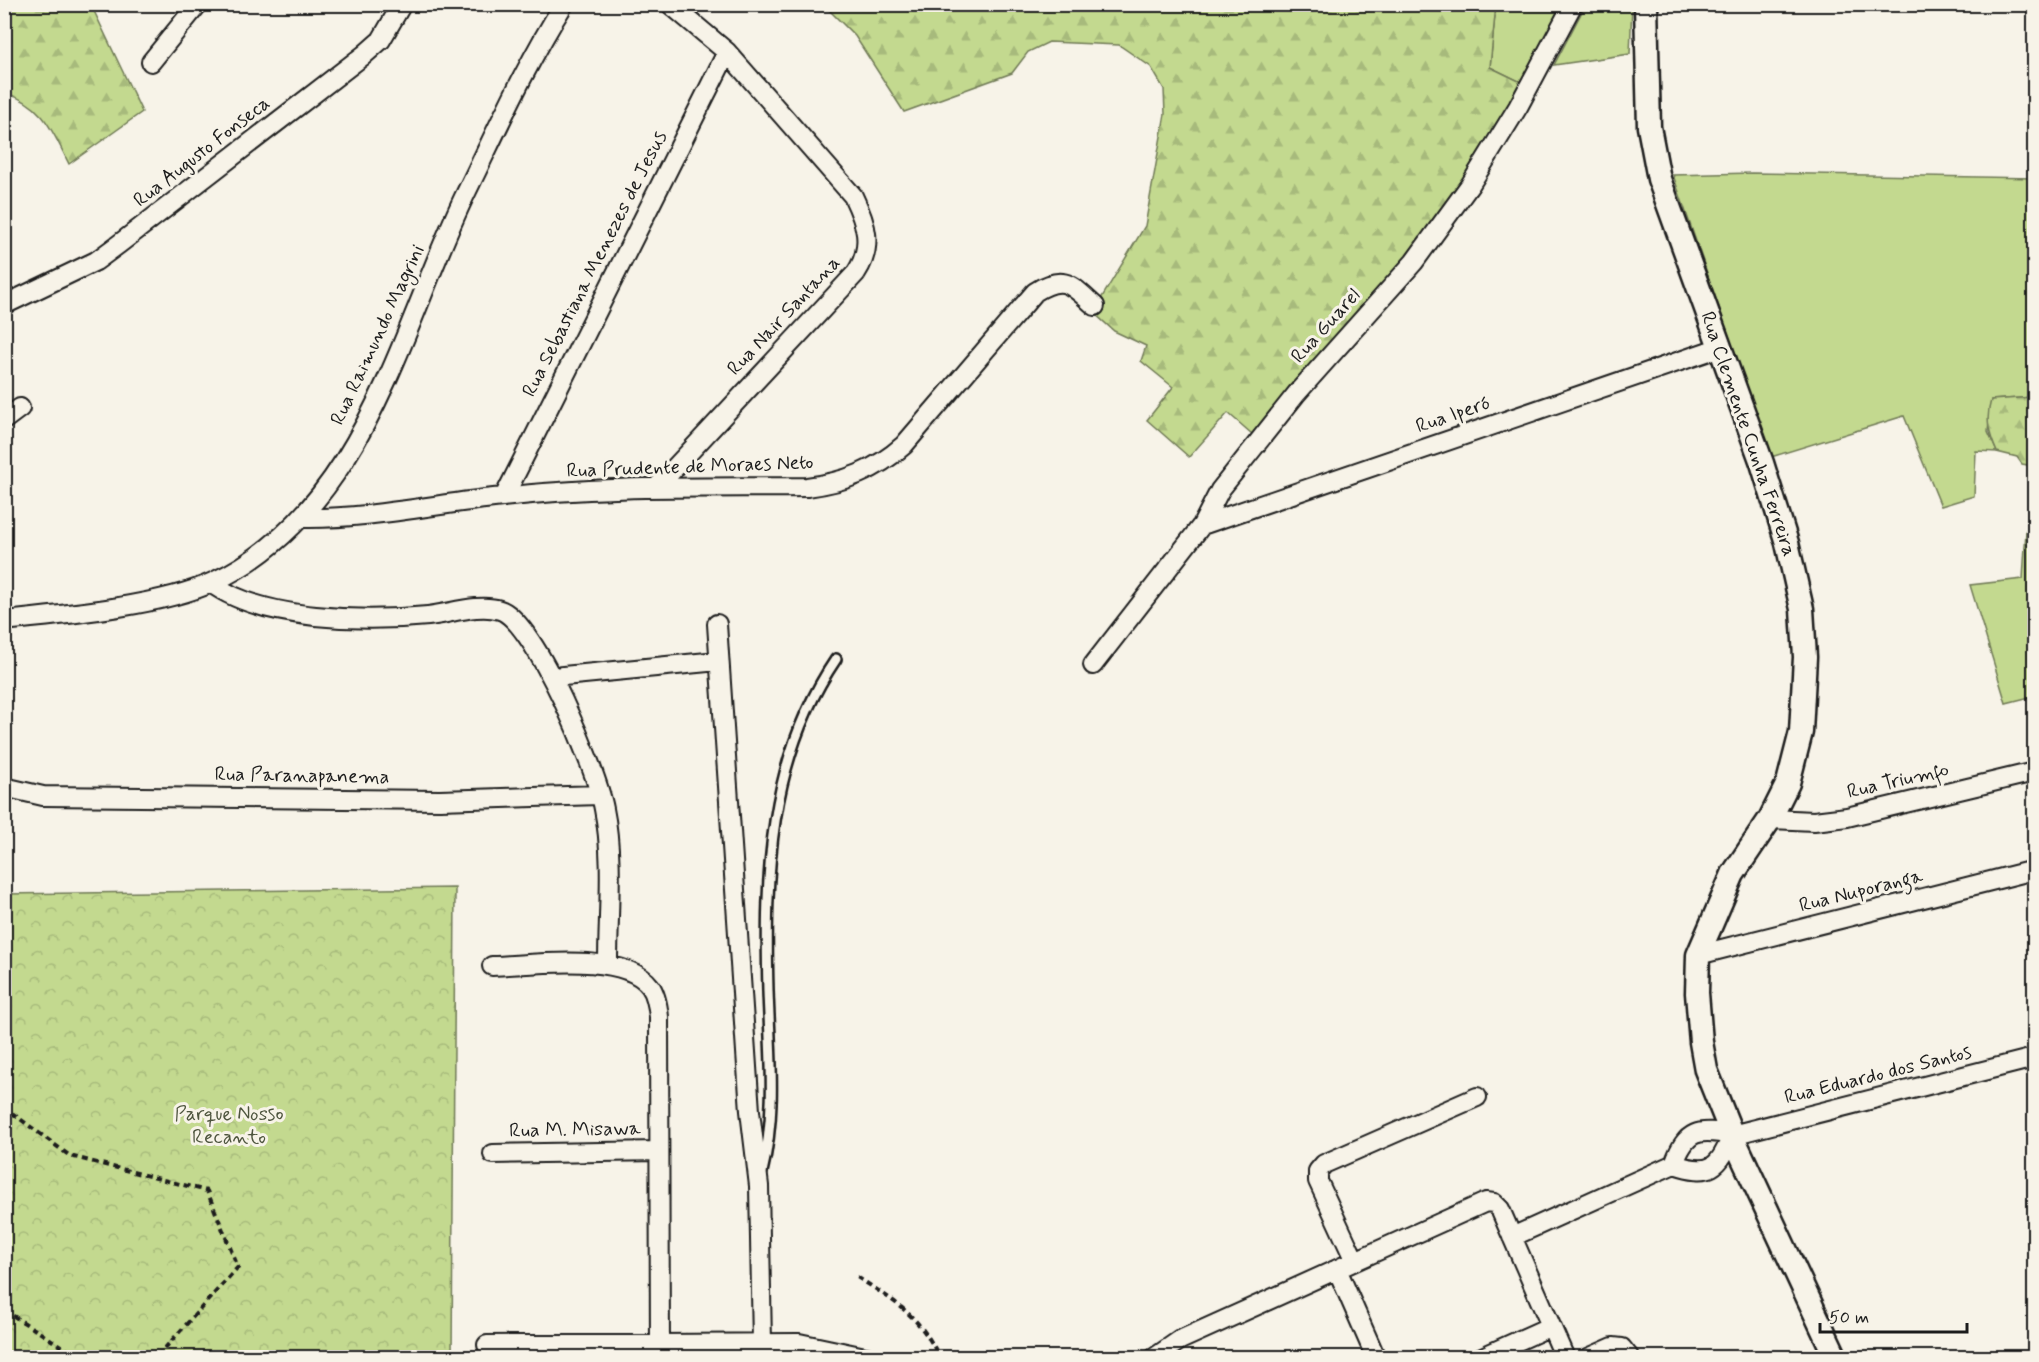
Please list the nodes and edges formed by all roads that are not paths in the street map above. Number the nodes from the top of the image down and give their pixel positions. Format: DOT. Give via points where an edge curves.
graph roads {
  1 [pos="198,4"];
  2 [pos="402,4"];
  3 [pos="564,4"];
  4 [pos="670,4"];
  5 [pos="1574,4"];
  6 [pos="1646,4"];
  7 [pos="727,52"];
  8 [pos="151,62"];
  9 [pos="4,305"];
  10 [pos="1095,306"];
  11 [pos="1718,348"];
  12 [pos="20,408"];
  13 [pos="4,420"];
  14 [pos="656,488"];
  15 [pos="504,496"];
  16 [pos="303,518"];
  17 [pos="1202,525"];
  18 [pos="212,583"];
  19 [pos="4,621"];
  20 [pos="717,624"];
  21 [pos="836,659"];
  22 [pos="718,661"];
  23 [pos="1093,665"];
  24 [pos="554,677"];
  25 [pos="2034,772"];
  26 [pos="4,787"];
  27 [pos="600,795"];
  28 [pos="1770,819"];
  29 [pos="2034,870"];
  30 [pos="1698,955"];
  31 [pos="608,963"];
  32 [pos="492,966"];
  33 [pos="2034,1058"];
  34 [pos="1477,1097"];
  35 [pos="1732,1135"];
  36 [pos="658,1151"];
  37 [pos="494,1154"];
  38 [pos="1674,1164"];
  39 [pos="759,1186"];
  40 [pos="1512,1237"];
  41 [pos="1354,1261"];
  42 [pos="1337,1269"];
  43 [pos="1551,1326"];
  44 [pos="762,1343"];
  45 [pos="487,1345"];
  46 [pos="660,1350"];
  47 [pos="870,1358"];
  48 [pos="1154,1358"];
  49 [pos="1376,1358"];
  50 [pos="1480,1358"];
  51 [pos="1565,1358"];
  52 [pos="1588,1358"];
  53 [pos="1630,1358"];
  54 [pos="1836,1358"];
  1 -- 8 [label="street"];
  2 -- 9 [label="street, Rua Augusto Fonseca" via="381,40 364,55 119,244 96,261"];
  3 -- 16 [label="street, Rua Raimundo Magrini" via="512,96 465,194 393,367 327,487"];
  4 -- 7 [label="street, Rua Nair Santana"];
  5 -- 17 [label="street, Rua Guarel" via="1470,185 1414,262 1297,393 1220,490"];
  6 -- 11 [label="street, Rua Clemente Cunha Ferreira" via="1649,127 1659,178"];
  7 -- 14 [label="street, Rua Nair Santana" via="853,196 866,222 868,242 865,260 856,273"];
  7 -- 15 [label="street, Rua Sebastiana Menezes de Jesus"];
  10 -- 14 [label="street, Rua Prudente de Moraes Neto" via="1068,283 1049,283 1035,292 904,445 864,474 807,487"];
  11 -- 17 [label="street, Rua Iperó"];
  11 -- 28 [label="street, Rua Clemente Cunha Ferreira" via="1762,463 1802,609 1805,677 1801,732 1788,783"];
  12 -- 13 [label="street"];
  14 -- 15 [label="street, Rua Prudente de Moraes Neto"];
  15 -- 16 [label="street, Rua Prudente de Moraes Neto" via="347,518"];
  16 -- 18 [label="street, Rua Raimundo Magrini" via="246,565"];
  17 -- 23 [label="street, Rua Guarel"];
  18 -- 19 [label="street, Rua Raimundo Magrini" via="125,604"];
  18 -- 24 [label="street" via="239,600 318,617 366,619 500,610 516,621"];
  20 -- 22 [label="street"];
  21 -- 39 [label="lane" via="799,724 777,801 769,896 772,1113"];
  22 -- 24 [label="street"];
  22 -- 39 [label="street" via="750,1112"];
  24 -- 27 [label="street"];
  25 -- 28 [label="street, Rua Triumfo" via="1847,817 1814,821"];
  26 -- 27 [label="street, Rua Paranapanema" via="43,796 440,800"];
  27 -- 31 [label="street" via="608,861"];
  28 -- 30 [label="street, Rua Clemente Cunha Ferreira" via="1733,874"];
  29 -- 30 [label="street, Rua Nuporanga"];
  30 -- 35 [label="street, Rua Clemente Cunha Ferreira" via="1697,993 1706,1070"];
  31 -- 32 [label="street"];
  31 -- 36 [label="street" via="640,977 650,986 656,1000"];
  33 -- 35 [label="street, Rua Eduardo dos Santos"];
  34 -- 41 [label="street" via="1324,1164 1318,1171 1318,1181"];
  35 -- 38 [label="street, Rua Eduardo dos Santos" via="1710,1131 1694,1135 1682,1143"];
  35 -- 38 [label="street" via="1723,1159 1708,1168 1695,1171"];
  35 -- 54 [label="street, Rua Clemente Cunha Ferreira"];
  36 -- 37 [label="street, Rua M. Misawa"];
  36 -- 46 [label="street"];
  38 -- 40 [label="street"];
  39 -- 44 [label="street"];
  40 -- 41 [label="street" via="1500,1209 1486,1202"];
  40 -- 43 [label="street"];
  41 -- 42 [label="street"];
  42 -- 48 [label="street" via="1180,1340"];
  42 -- 49 [label="street"];
  43 -- 50 [label="street"];
  43 -- 51 [label="street"];
  44 -- 46 [label="street"];
  44 -- 47 [label="street" via="799,1343"];
  45 -- 46 [label="street"];
  52 -- 53 [label="street" via="1613,1347 1622,1348"];
}
